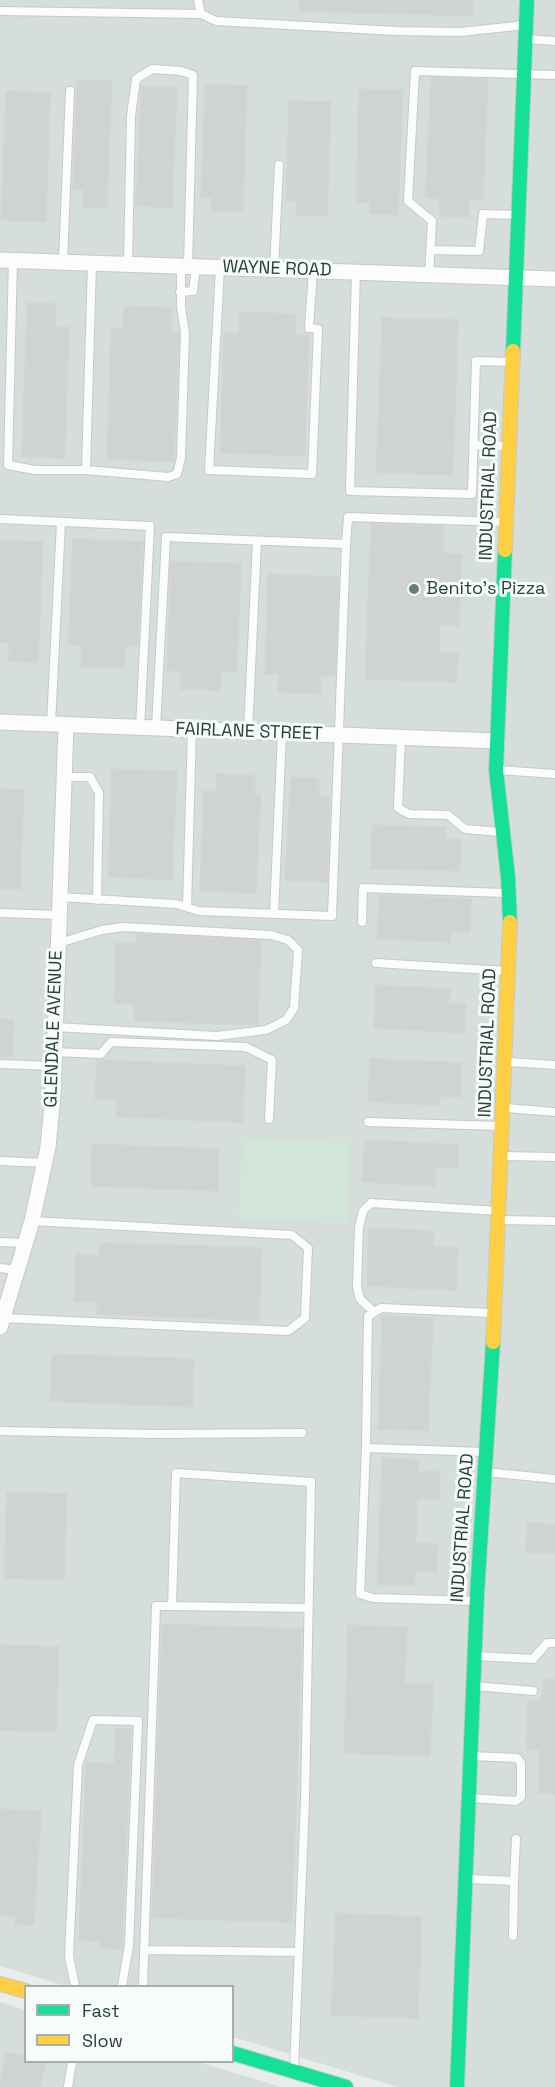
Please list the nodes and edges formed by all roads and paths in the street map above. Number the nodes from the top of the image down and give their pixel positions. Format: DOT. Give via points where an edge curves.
graph roads {
  1 [pos="198,0"];
  2 [pos="527,0"];
  3 [pos="0,11"];
  4 [pos="201,14"];
  5 [pos="526,32"];
  6 [pos="555,41"];
  7 [pos="524,74"];
  8 [pos="555,75"];
  9 [pos="70,91"];
  10 [pos="279,165"];
  11 [pos="519,215"];
  12 [pos="431,250"];
  13 [pos="7,260"];
  14 [pos="63,262"];
  15 [pos="92,263"];
  16 [pos="128,264"];
  17 [pos="188,266"];
  18 [pos="220,268"];
  19 [pos="274,269"];
  20 [pos="313,271"];
  21 [pos="356,272"];
  22 [pos="429,275"];
  23 [pos="516,278"];
  24 [pos="555,279"];
  25 [pos="180,292"];
  26 [pos="512,362"];
  27 [pos="473,445"];
  28 [pos="509,446"];
  29 [pos="4,465"];
  30 [pos="86,470"];
  31 [pos="0,519"];
  32 [pos="62,522"];
  33 [pos="506,522"];
  34 [pos="256,541"];
  35 [pos="346,544"];
  36 [pos="0,722"];
  37 [pos="59,724"];
  38 [pos="148,728"];
  39 [pos="192,729"];
  40 [pos="248,732"];
  41 [pos="282,733"];
  42 [pos="339,735"];
  43 [pos="401,737"];
  44 [pos="497,741"];
  45 [pos="496,770"];
  46 [pos="555,774"];
  47 [pos="64,777"];
  48 [pos="502,832"];
  49 [pos="509,893"];
  50 [pos="60,897"];
  51 [pos="97,900"];
  52 [pos="187,907"];
  53 [pos="0,913"];
  54 [pos="274,914"];
  55 [pos="59,915"];
  56 [pos="362,922"];
  57 [pos="58,944"];
  58 [pos="376,963"];
  59 [pos="509,971"];
  60 [pos="55,1027"];
  61 [pos="54,1059"];
  62 [pos="505,1062"];
  63 [pos="0,1064"];
  64 [pos="555,1065"];
  65 [pos="503,1108"];
  66 [pos="555,1112"];
  67 [pos="269,1119"];
  68 [pos="368,1122"];
  69 [pos="503,1126"];
  70 [pos="501,1156"];
  71 [pos="555,1156"];
  72 [pos="0,1161"];
  73 [pos="45,1163"];
  74 [pos="499,1215"];
  75 [pos="32,1221"];
  76 [pos="555,1221"];
  77 [pos="0,1242"];
  78 [pos="26,1243"];
  79 [pos="0,1268"];
  80 [pos="17,1270"];
  81 [pos="373,1311"];
  82 [pos="495,1314"];
  83 [pos="1,1322"];
  84 [pos="0,1431"];
  85 [pos="302,1433"];
  86 [pos="366,1448"];
  87 [pos="486,1452"];
  88 [pos="485,1472"];
  89 [pos="555,1479"];
  90 [pos="477,1601"];
  91 [pos="172,1606"];
  92 [pos="309,1608"];
  93 [pos="555,1643"];
  94 [pos="474,1656"];
  95 [pos="473,1686"];
  96 [pos="533,1691"];
  97 [pos="470,1756"];
  98 [pos="469,1798"];
  99 [pos="516,1839"];
  100 [pos="466,1879"];
  101 [pos="514,1881"];
  102 [pos="513,1936"];
  103 [pos="145,1950"];
  104 [pos="298,1952"];
  105 [pos="75,1985"];
  106 [pos="122,1985"];
  107 [pos="143,1985"];
  108 [pos="1,1986"];
  109 [pos="24,1991"];
  110 [pos="234,2054"];
  111 [pos="72,2063"];
  112 [pos="294,2072"];
  113 [pos="318,2083"];
  114 [pos="68,2087"];
  115 [pos="346,2087"];
  116 [pos="457,2087"];
  1 -- 4 [label="lane"];
  2 -- 5 [label="street, INDUSTRIAL ROAD"];
  3 -- 4 [label="lane"];
  4 -- 5 [label="lane" via="216,21 396,31"];
  5 -- 6 [label="lane"];
  5 -- 7 [label="street, INDUSTRIAL ROAD"];
  7 -- 8 [label="lane"];
  7 -- 11 [label="street, INDUSTRIAL ROAD"];
  7 -- 12 [label="lane" via="415,71 408,201 432,221"];
  9 -- 14 [label="lane"];
  10 -- 19 [label="lane"];
  11 -- 12 [label="lane" via="483,214 479,251"];
  11 -- 23 [label="street, INDUSTRIAL ROAD"];
  12 -- 22 [label="lane"];
  13 -- 14 [label="street, WAYNE ROAD"];
  13 -- 29 [label="lane" via="9,438"];
  14 -- 15 [label="street, WAYNE ROAD"];
  15 -- 16 [label="street, WAYNE ROAD"];
  15 -- 30 [label="lane"];
  16 -- 17 [label="street, WAYNE ROAD"];
  16 -- 17 [label="lane" via="131,116 136,79 152,69 193,75"];
  17 -- 18 [label="street, WAYNE ROAD"];
  17 -- 25 [label="lane"];
  17 -- 25 [label="lane" via="193,291"];
  18 -- 19 [label="street, WAYNE ROAD"];
  18 -- 20 [label="lane" via="209,470 312,474 318,329 309,328"];
  19 -- 20 [label="street, WAYNE ROAD"];
  20 -- 21 [label="street, WAYNE ROAD"];
  21 -- 22 [label="street, WAYNE ROAD"];
  21 -- 27 [label="lane" via="350,491 472,494"];
  22 -- 23 [label="street, WAYNE ROAD"];
  23 -- 24 [label="street, WAYNE ROAD"];
  23 -- 26 [label="street, INDUSTRIAL ROAD"];
  25 -- 30 [label="lane" via="185,333 180,470 172,477"];
  26 -- 27 [label="lane" via="476,361"];
  26 -- 28 [label="street, INDUSTRIAL ROAD"];
  27 -- 28 [label="lane"];
  28 -- 33 [label="street, INDUSTRIAL ROAD"];
  29 -- 30 [label="lane" via="35,470"];
  31 -- 32 [label="lane"];
  32 -- 37 [label="lane"];
  32 -- 38 [label="lane" via="150,526"];
  33 -- 35 [label="lane" via="348,517"];
  33 -- 44 [label="street, INDUSTRIAL ROAD"];
  34 -- 35 [label="lane"];
  34 -- 38 [label="lane" via="166,537"];
  34 -- 40 [label="lane"];
  35 -- 42 [label="lane"];
  36 -- 37 [label="street, FAIRLANE STREET"];
  37 -- 38 [label="street, FAIRLANE STREET"];
  37 -- 47 [label="street, GLENDALE AVENUE"];
  38 -- 39 [label="street, FAIRLANE STREET"];
  39 -- 40 [label="street, FAIRLANE STREET"];
  39 -- 52 [label="lane"];
  40 -- 41 [label="street, FAIRLANE STREET"];
  41 -- 42 [label="street, FAIRLANE STREET"];
  41 -- 54 [label="lane"];
  42 -- 43 [label="street, FAIRLANE STREET"];
  42 -- 54 [label="lane" via="332,916"];
  43 -- 44 [label="street, FAIRLANE STREET"];
  43 -- 48 [label="lane" via="398,808 409,814 448,815 465,829"];
  44 -- 45 [label="street, INDUSTRIAL ROAD"];
  45 -- 46 [label="lane"];
  45 -- 48 [label="street, INDUSTRIAL ROAD"];
  47 -- 50 [label="street, GLENDALE AVENUE"];
  47 -- 51 [label="lane" via="90,777 99,793"];
  48 -- 49 [label="street, INDUSTRIAL ROAD"];
  49 -- 56 [label="lane" via="363,888"];
  49 -- 59 [label="street, INDUSTRIAL ROAD"];
  50 -- 51 [label="lane"];
  50 -- 55 [label="street, GLENDALE AVENUE"];
  51 -- 52 [label="lane"];
  52 -- 54 [label="lane" via="199,911"];
  53 -- 55 [label="lane"];
  55 -- 57 [label="street, GLENDALE AVENUE"];
  57 -- 60 [label="street, GLENDALE AVENUE"];
  57 -- 60 [label="lane" via="123,927 271,935 288,939 298,950 294,1008 286,1020 266,1030 217,1036"];
  58 -- 59 [label="lane"];
  59 -- 62 [label="street, INDUSTRIAL ROAD"];
  60 -- 61 [label="street, GLENDALE AVENUE"];
  61 -- 63 [label="lane"];
  61 -- 67 [label="lane" via="101,1054 111,1042 246,1047 272,1060"];
  61 -- 73 [label="street, GLENDALE AVENUE"];
  62 -- 64 [label="lane"];
  62 -- 65 [label="street, INDUSTRIAL ROAD"];
  65 -- 66 [label="lane"];
  65 -- 69 [label="street, INDUSTRIAL ROAD"];
  68 -- 69 [label="lane"];
  69 -- 70 [label="street, INDUSTRIAL ROAD"];
  70 -- 71 [label="lane"];
  70 -- 74 [label="street, INDUSTRIAL ROAD"];
  72 -- 73 [label="lane"];
  73 -- 75 [label="street, GLENDALE AVENUE"];
  74 -- 76 [label="lane"];
  74 -- 81 [label="lane" via="371,1203 363,1211 358,1227 357,1287 360,1299"];
  74 -- 82 [label="street, INDUSTRIAL ROAD"];
  75 -- 78 [label="street, GLENDALE AVENUE"];
  75 -- 83 [label="lane" via="292,1235 308,1248 305,1318 288,1331"];
  77 -- 78 [label="lane"];
  78 -- 80 [label="street, GLENDALE AVENUE"];
  79 -- 80 [label="lane"];
  80 -- 83 [label="street, GLENDALE AVENUE"];
  81 -- 82 [label="lane" via="381,1308"];
  81 -- 86 [label="lane" via="368,1316"];
  82 -- 87 [label="street, INDUSTRIAL ROAD"];
  84 -- 85 [label="lane"];
  86 -- 87 [label="lane"];
  86 -- 90 [label="lane" via="360,1594 373,1598"];
  87 -- 88 [label="street, INDUSTRIAL ROAD"];
  88 -- 89 [label="lane"];
  88 -- 90 [label="street, INDUSTRIAL ROAD"];
  90 -- 94 [label="street, INDUSTRIAL ROAD"];
  91 -- 92 [label="lane"];
  91 -- 92 [label="lane" via="176,1473 311,1482"];
  91 -- 103 [label="lane" via="156,1606"];
  92 -- 104 [label="lane"];
  93 -- 94 [label="lane" via="548,1643 533,1659"];
  94 -- 95 [label="street, INDUSTRIAL ROAD"];
  95 -- 96 [label="lane"];
  95 -- 97 [label="street, INDUSTRIAL ROAD"];
  97 -- 98 [label="street, INDUSTRIAL ROAD"];
  97 -- 98 [label="lane" via="516,1758 520,1763 521,1797 516,1801"];
  98 -- 100 [label="street, INDUSTRIAL ROAD"];
  99 -- 101 [label="lane"];
  100 -- 101 [label="lane"];
  100 -- 116 [label="street, INDUSTRIAL ROAD"];
  101 -- 102 [label="lane"];
  103 -- 104 [label="lane"];
  103 -- 107 [label="lane"];
  104 -- 112 [label="lane"];
  105 -- 106 [label="lane" via="69,1956 78,1765 93,1720 138,1721 129,1945"];
  108 -- 109 [label="street"];
  110 -- 112 [label="street"];
  111 -- 114 [label="lane"];
  112 -- 113 [label="street"];
  113 -- 115 [label="street"];
}
